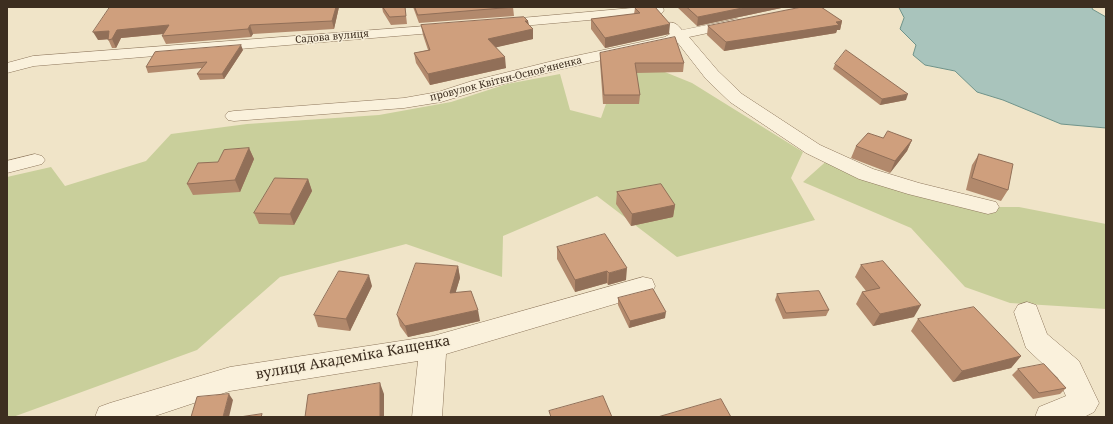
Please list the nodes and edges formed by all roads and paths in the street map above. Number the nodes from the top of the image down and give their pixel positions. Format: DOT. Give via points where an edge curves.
graph roads {
  1 [pos="656,8"];
  2 [pos="746,20"];
  3 [pos="486,25"];
  4 [pos="470,26"];
  5 [pos="679,35"];
  6 [pos="7,68"];
  7 [pos="234,116"];
  8 [pos="35,160"];
  9 [pos="7,167"];
  10 [pos="988,207"];
  11 [pos="643,286"];
  12 [pos="1027,312"];
  13 [pos="433,347"];
  14 [pos="110,417"];
  15 [pos="427,417"];
  16 [pos="1050,417"];
  1 -- 3 [label="street"];
  1 -- 5 [label="street"];
  2 -- 5 [label="street, провулок Квітки-Основʼяненка"];
  4 -- 6 [label="street, Садова вулиця" via="33,61"];
  5 -- 7 [label="street, провулок Квітки-Основʼяненка" via="670,41 561,64 441,97 404,103"];
  5 -- 10 [label="street" via="712,75 736,98 813,149 866,174 915,190"];
  8 -- 9 [label="street"];
  11 -- 13 [label="street, вулиця Академіка Кащенка"];
  12 -- 16 [label="street" via="1036,340 1069,370 1084,403"];
  13 -- 14 [label="street, вулиця Академіка Кащенка" via="230,379"];
  13 -- 15 [label="street"];
}
